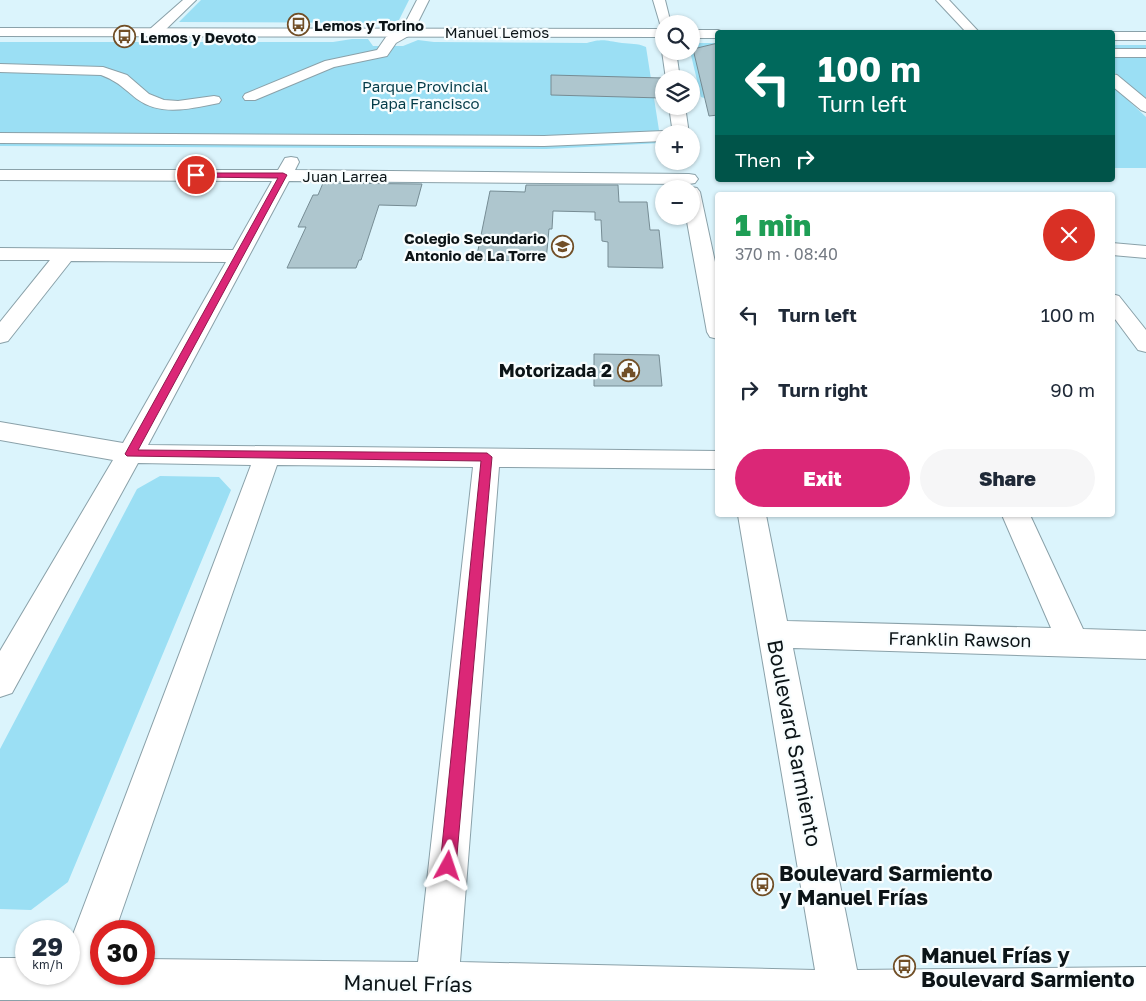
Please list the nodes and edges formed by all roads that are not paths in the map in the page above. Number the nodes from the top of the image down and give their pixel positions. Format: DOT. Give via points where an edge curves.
graph roads {
  1 [pos="190,0"];
  2 [pos="423,0"];
  3 [pos="659,0"];
  4 [pos="942,0"];
  5 [pos="663,15"];
  6 [pos="972,30"];
  7 [pos="0,32"];
  8 [pos="155,32"];
  9 [pos="407,32"];
  10 [pos="655,33"];
  11 [pos="700,34"];
  12 [pos="715,34"];
  13 [pos="1115,36"];
  14 [pos="1146,36"];
  15 [pos="1115,53"];
  16 [pos="1146,53"];
  17 [pos="0,68"];
  18 [pos="1115,81"];
  19 [pos="1146,108"];
  20 [pos="221,125"];
  21 [pos="655,136"];
  22 [pos="0,138"];
  23 [pos="210,139"];
  24 [pos="297,150"];
  25 [pos="0,175"];
  26 [pos="283,175"];
  27 [pos="655,193"];
  28 [pos="700,225"];
  29 [pos="1115,249"];
  30 [pos="1146,252"];
  31 [pos="0,254"];
  32 [pos="66,254"];
  33 [pos="239,256"];
  34 [pos="1115,304"];
  35 [pos="715,314"];
  36 [pos="0,336"];
  37 [pos="1146,345"];
  38 [pos="0,431"];
  39 [pos="130,454"];
  40 [pos="268,454"];
  41 [pos="487,457"];
  42 [pos="715,460"];
  43 [pos="752,517"];
  44 [pos="1017,517"];
  45 [pos="774,634"];
  46 [pos="1073,641"];
  47 [pos="1146,645"];
  48 [pos="0,682"];
  49 [pos="80,971"];
  50 [pos="0,979"];
  51 [pos="15,979"];
  52 [pos="80,979"];
  53 [pos="437,983"];
  54 [pos="1146,988"];
  55 [pos="842,996"];
  1 -- 8 [label="street"];
  2 -- 9 [label="street"];
  3 -- 5 [label="street"];
  4 -- 6 [label="street"];
  7 -- 8 [label="street, Manuel Lemos"];
  8 -- 9 [label="street, Manuel Lemos"];
  9 -- 10 [label="street, Manuel Lemos"];
  9 -- 17 [label="street" via="391,40 385,51 379,54 330,64 233,99 178,106 144,97 122,78 103,71"];
  11 -- 12 [label="street"];
  13 -- 14 [label="street"];
  15 -- 16 [label="street"];
  18 -- 19 [label="street"];
  20 -- 23 [label="street"];
  21 -- 23 [label="street" via="544,141"];
  22 -- 23 [label="street"];
  24 -- 26 [label="street"];
  25 -- 26 [label="street, Juan Larrea"];
  26 -- 27 [label="street, Juan Larrea"];
  26 -- 33 [label="street"];
  28 -- 35 [label="street"];
  29 -- 30 [label="street"];
  31 -- 32 [label="street"];
  32 -- 33 [label="street"];
  32 -- 36 [label="street"];
  33 -- 39 [label="street"];
  34 -- 37 [label="street"];
  38 -- 39 [label="street"];
  39 -- 40 [label="street"];
  39 -- 48 [label="street"];
  40 -- 41 [label="street"];
  40 -- 49 [label="street"];
  41 -- 42 [label="street"];
  41 -- 53 [label="street"];
  43 -- 45 [label="street, Boulevard Sarmiento"];
  44 -- 46 [label="street"];
  45 -- 46 [label="street, Franklin Rawson"];
  45 -- 55 [label="street, Boulevard Sarmiento"];
  46 -- 47 [label="street, Franklin Rawson"];
  50 -- 51 [label="street, Manuel Frías"];
  52 -- 53 [label="street, Manuel Frías"];
  53 -- 55 [label="street, Manuel Frías"];
  54 -- 55 [label="street, Manuel Frías"];
}
